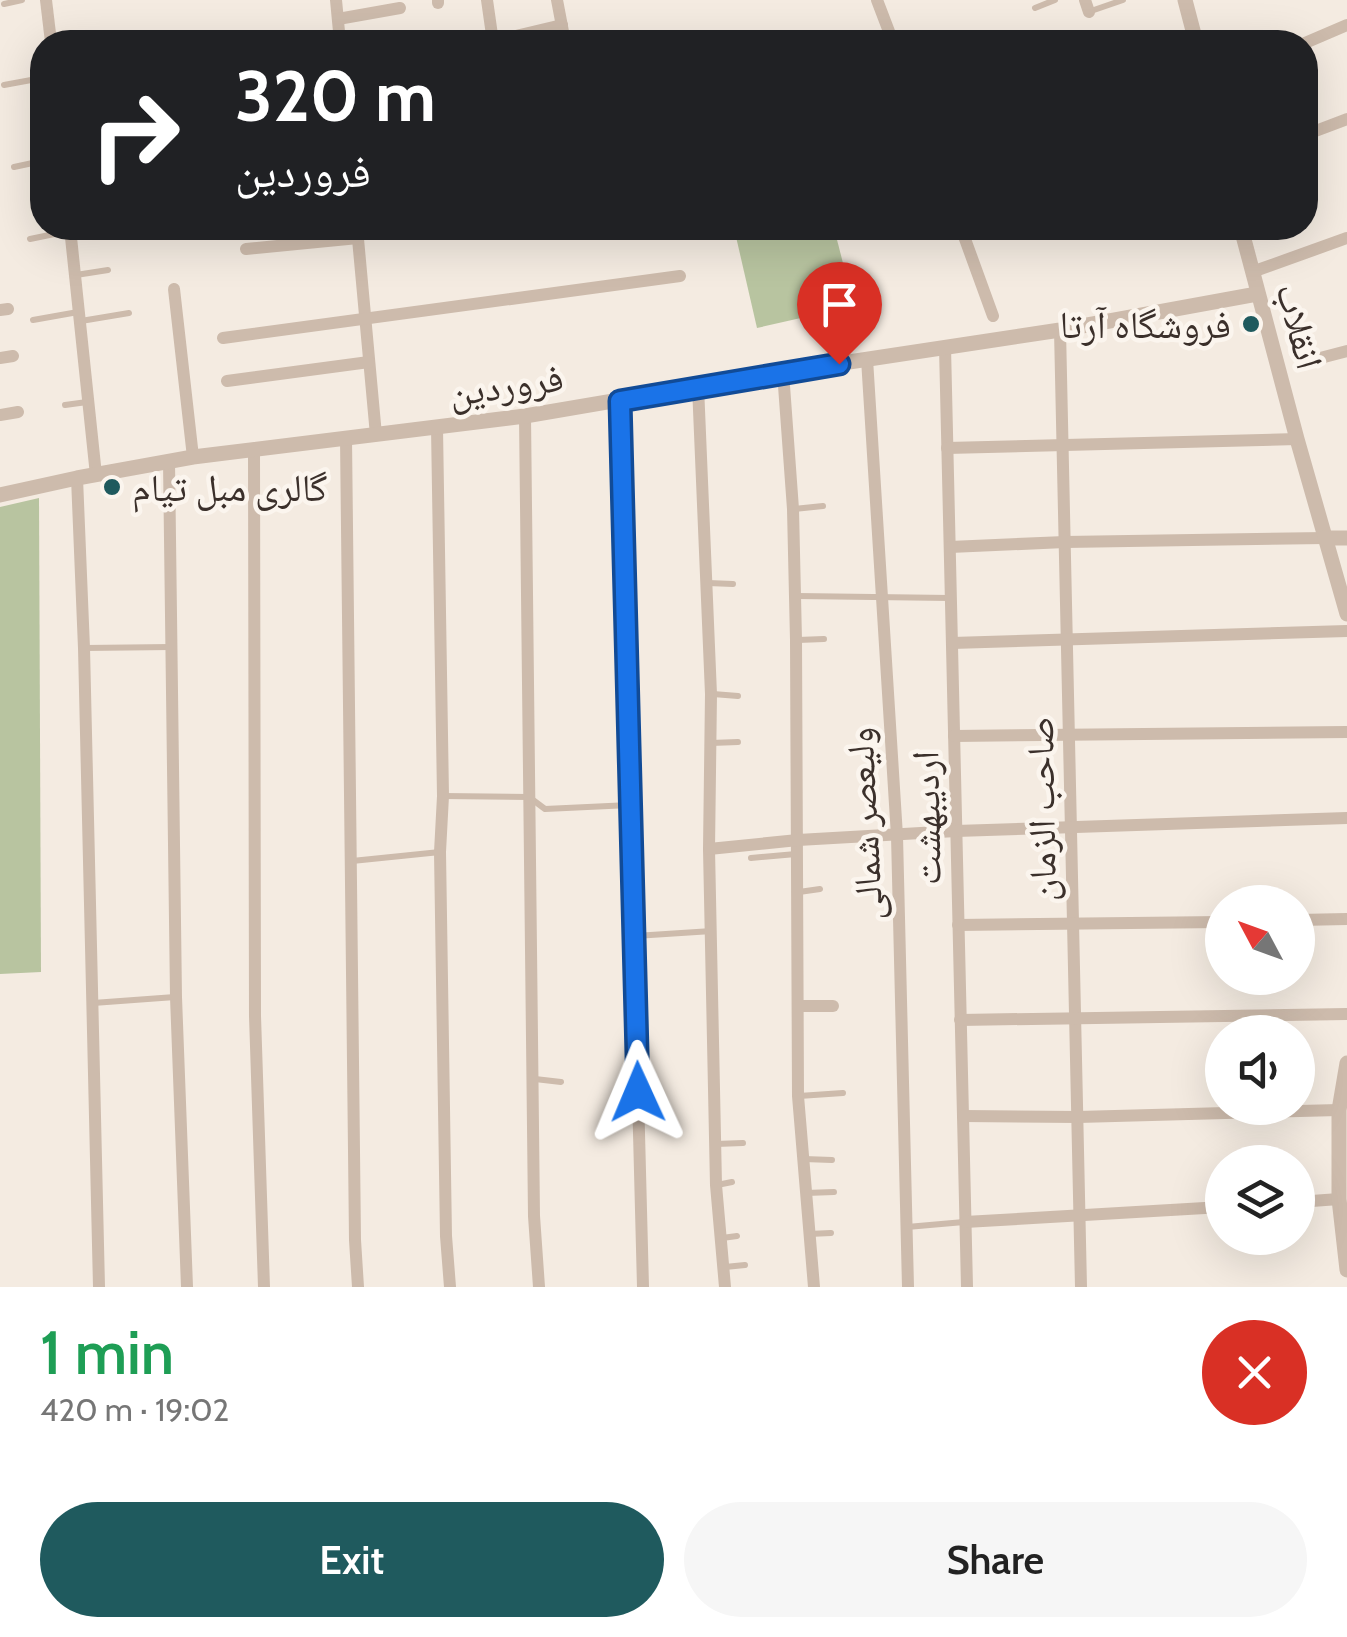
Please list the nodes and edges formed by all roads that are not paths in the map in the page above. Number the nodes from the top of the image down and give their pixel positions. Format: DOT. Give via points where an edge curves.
graph roads {
  1 [pos="22,0"];
  2 [pos="46,0"];
  3 [pos="336,0"];
  4 [pos="487,0"];
  5 [pos="557,0"];
  6 [pos="877,0"];
  7 [pos="1055,0"];
  8 [pos="1123,0"];
  9 [pos="1186,0"];
  10 [pos="4,4"];
  11 [pos="1087,6"];
  12 [pos="400,8"];
  13 [pos="1035,8"];
  14 [pos="338,20"];
  15 [pos="562,25"];
  16 [pos="1347,25"];
  17 [pos="49,30"];
  18 [pos="339,30"];
  19 [pos="491,30"];
  20 [pos="541,30"];
  21 [pos="563,30"];
  22 [pos="888,30"];
  23 [pos="1193,30"];
  24 [pos="1318,37"];
  25 [pos="30,80"];
  26 [pos="4,85"];
  27 [pos="1347,119"];
  28 [pos="1318,131"];
  29 [pos="30,164"];
  30 [pos="14,167"];
  31 [pos="1347,238"];
  32 [pos="71,240"];
  33 [pos="309,240"];
  34 [pos="359,240"];
  35 [pos="964,240"];
  36 [pos="1244,240"];
  37 [pos="246,249"];
  38 [pos="108,270"];
  39 [pos="1252,272"];
  40 [pos="75,275"];
  41 [pos="680,276"];
  42 [pos="174,289"];
  43 [pos="1258,294"];
  44 [pos="129,313"];
  45 [pos="993,316"];
  46 [pos="79,317"];
  47 [pos="33,320"];
  48 [pos="366,320"];
  49 [pos="1060,330"];
  50 [pos="223,338"];
  51 [pos="945,347"];
  52 [pos="1347,351"];
  53 [pos="867,359"];
  54 [pos="370,362"];
  55 [pos="1302,363"];
  56 [pos="783,372"];
  57 [pos="227,381"];
  58 [pos="698,386"];
  59 [pos="620,401"];
  60 [pos="88,402"];
  61 [pos="65,405"];
  62 [pos="18,412"];
  63 [pos="0,415"];
  64 [pos="525,416"];
  65 [pos="437,428"];
  66 [pos="376,435"];
  67 [pos="346,438"];
  68 [pos="1296,439"];
  69 [pos="1063,445"];
  70 [pos="948,448"];
  71 [pos="254,450"];
  72 [pos="193,458"];
  73 [pos="168,462"];
  74 [pos="96,475"];
  75 [pos="77,478"];
  76 [pos="0,495"];
  77 [pos="823,506"];
  78 [pos="793,509"];
  79 [pos="1324,538"];
  80 [pos="1347,538"];
  81 [pos="1065,542"];
  82 [pos="950,547"];
  83 [pos="707,584"];
  84 [pos="733,584"];
  85 [pos="794,596"];
  86 [pos="951,598"];
  87 [pos="882,599"];
  88 [pos="1347,614"];
  89 [pos="1347,630"];
  90 [pos="824,639"];
  91 [pos="796,640"];
  92 [pos="1067,640"];
  93 [pos="952,644"];
  94 [pos="171,647"];
  95 [pos="84,648"];
  96 [pos="711,694"];
  97 [pos="738,696"];
  98 [pos="1347,732"];
  99 [pos="1069,734"];
  100 [pos="954,736"];
  101 [pos="710,742"];
  102 [pos="738,742"];
  103 [pos="443,796"];
  104 [pos="529,796"];
  105 [pos="631,805"];
  106 [pos="1347,818"];
  107 [pos="1071,828"];
  108 [pos="956,831"];
  109 [pos="897,836"];
  110 [pos="797,847"];
  111 [pos="709,850"];
  112 [pos="440,852"];
  113 [pos="751,858"];
  114 [pos="352,861"];
  115 [pos="820,889"];
  116 [pos="799,892"];
  117 [pos="1315,920"];
  118 [pos="1347,920"];
  119 [pos="1205,922"];
  120 [pos="958,925"];
  121 [pos="1074,925"];
  122 [pos="712,930"];
  123 [pos="634,936"];
  124 [pos="176,997"];
  125 [pos="92,1003"];
  126 [pos="798,1006"];
  127 [pos="833,1006"];
  128 [pos="1347,1014"];
  129 [pos="1076,1019"];
  130 [pos="960,1020"];
  131 [pos="1347,1064"];
  132 [pos="534,1079"];
  133 [pos="562,1082"];
  134 [pos="843,1093"];
  135 [pos="798,1096"];
  136 [pos="1339,1110"];
  137 [pos="963,1116"];
  138 [pos="1078,1117"];
  139 [pos="743,1143"];
  140 [pos="715,1144"];
  141 [pos="802,1159"];
  142 [pos="832,1160"];
  143 [pos="732,1182"];
  144 [pos="716,1185"];
  145 [pos="834,1192"];
  146 [pos="805,1193"];
  147 [pos="1340,1199"];
  148 [pos="1315,1201"];
  149 [pos="1205,1208"];
  150 [pos="1080,1216"];
  151 [pos="965,1222"];
  152 [pos="906,1227"];
  153 [pos="831,1233"];
  154 [pos="808,1234"];
  155 [pos="737,1236"];
  156 [pos="722,1238"];
  157 [pos="745,1265"];
  158 [pos="724,1267"];
  159 [pos="1347,1270"];
  160 [pos="99,1287"];
  161 [pos="187,1287"];
  162 [pos="264,1287"];
  163 [pos="358,1287"];
  164 [pos="450,1287"];
  165 [pos="539,1287"];
  166 [pos="643,1287"];
  167 [pos="725,1287"];
  168 [pos="814,1287"];
  169 [pos="908,1287"];
  170 [pos="967,1287"];
  171 [pos="1081,1287"];
  1 -- 10 [label="lane"];
  2 -- 17 [label="street"];
  3 -- 14 [label="street"];
  4 -- 19 [label="street"];
  5 -- 15 [label="street"];
  6 -- 22 [label="street"];
  7 -- 13 [label="lane"];
  8 -- 11 [label="lane"];
  9 -- 23 [label="street"];
  12 -- 14 [label="street"];
  14 -- 18 [label="street"];
  15 -- 20 [label="street"];
  15 -- 21 [label="street"];
  16 -- 24 [label="street"];
  25 -- 26 [label="lane"];
  27 -- 28 [label="street"];
  29 -- 30 [label="lane"];
  31 -- 39 [label="street"];
  32 -- 40 [label="street"];
  33 -- 37 [label="street"];
  34 -- 48 [label="street"];
  35 -- 45 [label="street"];
  36 -- 39 [label="street, انقلاب"];
  38 -- 40 [label="lane"];
  39 -- 43 [label="street, انقلاب"];
  40 -- 46 [label="street"];
  41 -- 48 [label="street"];
  42 -- 72 [label="street"];
  43 -- 49 [label="street, فروردین"];
  43 -- 68 [label="street, انقلاب"];
  44 -- 46 [label="lane"];
  46 -- 47 [label="lane"];
  46 -- 60 [label="street"];
  48 -- 50 [label="street"];
  48 -- 54 [label="street"];
  49 -- 51 [label="street, فروردین"];
  49 -- 69 [label="street, صاحب الزمان"];
  51 -- 53 [label="street, فروردین"];
  51 -- 70 [label="street, اردیبهشت"];
  52 -- 55 [label="street"];
  53 -- 56 [label="street, فروردین"];
  53 -- 87 [label="street, ولیعصر شمالی"];
  54 -- 57 [label="street"];
  54 -- 66 [label="street"];
  56 -- 58 [label="street, فروردین"];
  56 -- 78 [label="street"];
  58 -- 59 [label="street, فروردین"];
  58 -- 83 [label="street"];
  59 -- 64 [label="street, فروردین"];
  59 -- 105 [label="street"];
  60 -- 61 [label="lane"];
  60 -- 74 [label="street"];
  62 -- 63 [label="street"];
  64 -- 65 [label="street, فروردین"];
  64 -- 104 [label="street"];
  65 -- 66 [label="street, فروردین"];
  65 -- 103 [label="street"];
  66 -- 67 [label="street, فروردین"];
  67 -- 71 [label="street, فروردین"];
  67 -- 114 [label="street"];
  68 -- 69 [label="street"];
  68 -- 79 [label="street, انقلاب"];
  69 -- 70 [label="street"];
  69 -- 81 [label="street, صاحب الزمان"];
  70 -- 82 [label="street, اردیبهشت"];
  71 -- 72 [label="street, فروردین"];
  71 -- 162 [label="street" via="255,1016"];
  72 -- 73 [label="street, فروردین"];
  73 -- 74 [label="street, فروردین"];
  73 -- 94 [label="street"];
  74 -- 75 [label="street, فروردین"];
  75 -- 76 [label="street, فروردین"];
  75 -- 95 [label="street"];
  77 -- 78 [label="lane"];
  78 -- 85 [label="street"];
  79 -- 80 [label="street"];
  79 -- 81 [label="street"];
  79 -- 88 [label="street, انقلاب"];
  81 -- 82 [label="street"];
  81 -- 92 [label="street, صاحب الزمان"];
  82 -- 86 [label="street, اردیبهشت"];
  83 -- 84 [label="lane"];
  83 -- 96 [label="street"];
  85 -- 87 [label="lane"];
  85 -- 91 [label="street"];
  86 -- 87 [label="lane"];
  86 -- 93 [label="street, اردیبهشت"];
  87 -- 109 [label="street, ولیعصر شمالی"];
  89 -- 92 [label="street"];
  90 -- 91 [label="lane"];
  91 -- 110 [label="street"];
  92 -- 93 [label="street"];
  92 -- 99 [label="street, صاحب الزمان"];
  93 -- 100 [label="street, اردیبهشت"];
  94 -- 95 [label="lane"];
  94 -- 124 [label="street"];
  95 -- 125 [label="street"];
  96 -- 97 [label="lane"];
  96 -- 101 [label="street"];
  98 -- 99 [label="street"];
  99 -- 100 [label="street"];
  99 -- 107 [label="street, صاحب الزمان"];
  100 -- 108 [label="street, اردیبهشت"];
  101 -- 102 [label="lane"];
  101 -- 111 [label="street"];
  103 -- 104 [label="lane"];
  103 -- 112 [label="street"];
  104 -- 105 [label="lane" via="545,808"];
  104 -- 132 [label="street"];
  105 -- 123 [label="street"];
  106 -- 107 [label="street"];
  107 -- 108 [label="street"];
  107 -- 121 [label="street, صاحب الزمان"];
  108 -- 109 [label="street"];
  108 -- 120 [label="street, اردیبهشت"];
  109 -- 110 [label="street"];
  109 -- 152 [label="street, ولیعصر شمالی"];
  110 -- 111 [label="street"];
  110 -- 113 [label="lane"];
  110 -- 116 [label="street"];
  111 -- 122 [label="street"];
  112 -- 114 [label="lane"];
  112 -- 164 [label="street"];
  114 -- 163 [label="street"];
  115 -- 116 [label="lane"];
  116 -- 126 [label="street"];
  117 -- 118 [label="street"];
  119 -- 121 [label="street"];
  120 -- 121 [label="street"];
  120 -- 130 [label="street, اردیبهشت"];
  121 -- 129 [label="street, صاحب الزمان"];
  122 -- 123 [label="lane"];
  122 -- 140 [label="street"];
  123 -- 166 [label="street"];
  124 -- 125 [label="lane"];
  124 -- 161 [label="street"];
  125 -- 160 [label="street"];
  126 -- 127 [label="street"];
  126 -- 135 [label="street"];
  128 -- 129 [label="street"];
  129 -- 130 [label="street"];
  129 -- 138 [label="street, صاحب الزمان"];
  130 -- 137 [label="street, اردیبهشت"];
  131 -- 136 [label="street"];
  132 -- 133 [label="lane"];
  132 -- 165 [label="street"];
  134 -- 135 [label="lane"];
  135 -- 141 [label="street"];
  136 -- 138 [label="street"];
  136 -- 147 [label="street"];
  137 -- 138 [label="street"];
  137 -- 151 [label="street, اردیبهشت"];
  138 -- 150 [label="street, صاحب الزمان"];
  139 -- 140 [label="lane"];
  140 -- 144 [label="street"];
  141 -- 142 [label="lane"];
  141 -- 146 [label="street"];
  143 -- 144 [label="lane"];
  144 -- 156 [label="street" via="726,1209"];
  145 -- 146 [label="lane"];
  146 -- 154 [label="street"];
  147 -- 148 [label="street"];
  147 -- 159 [label="street"];
  149 -- 150 [label="street"];
  150 -- 151 [label="street"];
  150 -- 171 [label="street, صاحب الزمان"];
  151 -- 152 [label="lane"];
  151 -- 170 [label="street, اردیبهشت"];
  152 -- 169 [label="street, ولیعصر شمالی"];
  153 -- 154 [label="lane"];
  154 -- 168 [label="street"];
  155 -- 156 [label="lane"];
  156 -- 158 [label="street"];
  157 -- 158 [label="lane"];
  158 -- 167 [label="street"];
}
